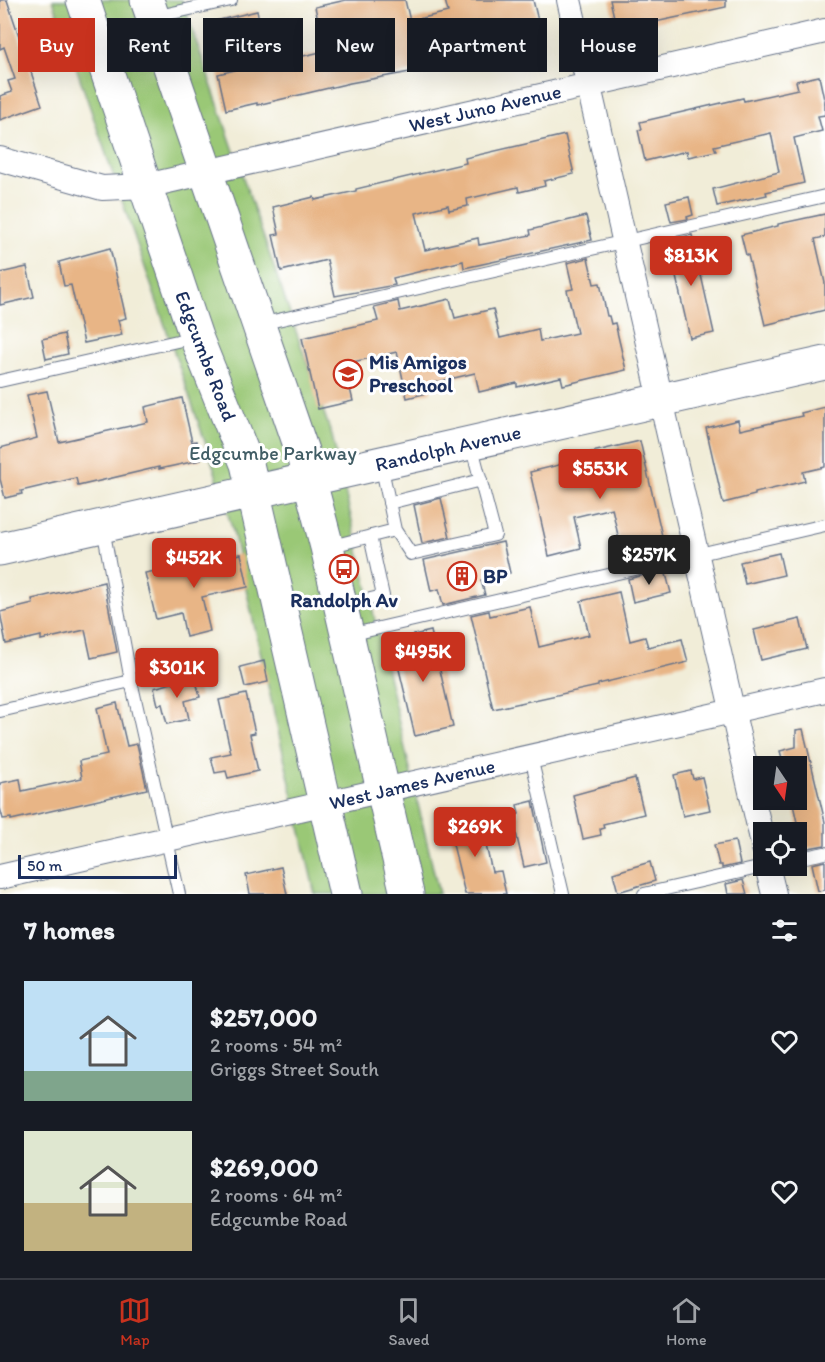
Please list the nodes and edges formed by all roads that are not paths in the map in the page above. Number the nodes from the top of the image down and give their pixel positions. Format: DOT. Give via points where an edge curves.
graph roads {
  1 [pos="83,0"];
  2 [pos="231,0"];
  3 [pos="569,0"];
  4 [pos="151,9"];
  5 [pos="825,31"];
  6 [pos="588,85"];
  7 [pos="0,159"];
  8 [pos="207,171"];
  9 [pos="146,186"];
  10 [pos="825,196"];
  11 [pos="624,242"];
  12 [pos="259,324"];
  13 [pos="196,337"];
  14 [pos="825,363"];
  15 [pos="0,381"];
  16 [pos="661,400"];
  17 [pos="471,443"];
  18 [pos="381,463"];
  19 [pos="309,479"];
  20 [pos="481,480"];
  21 [pos="254,492"];
  22 [pos="389,503"];
  23 [pos="825,525"];
  24 [pos="102,526"];
  25 [pos="395,530"];
  26 [pos="370,536"];
  27 [pos="327,547"];
  28 [pos="0,549"];
  29 [pos="696,554"];
  30 [pos="344,621"];
  31 [pos="131,681"];
  32 [pos="825,690"];
  33 [pos="0,711"];
  34 [pos="732,712"];
  35 [pos="531,757"];
  36 [pos="383,790"];
  37 [pos="325,803"];
  38 [pos="758,822"];
  39 [pos="167,839"];
  40 [pos="825,853"];
  41 [pos="807,857"];
  42 [pos="753,869"];
  43 [pos="770,876"];
  44 [pos="0,877"];
  45 [pos="179,894"];
  46 [pos="346,894"];
  47 [pos="406,894"];
  48 [pos="563,894"];
  49 [pos="644,894"];
  50 [pos="774,894"];
  1 -- 9 [label="street, Edgcumbe Road"];
  2 -- 4 [label="lane"];
  3 -- 6 [label="street"];
  4 -- 8 [label="street"];
  5 -- 6 [label="street, West Juno Avenue"];
  6 -- 8 [label="street, West Juno Avenue"];
  6 -- 11 [label="street"];
  7 -- 9 [label="street, West Juno Avenue" via="102,188"];
  8 -- 9 [label="street, West Juno Avenue"];
  8 -- 12 [label="street"];
  9 -- 13 [label="street, Edgcumbe Road"];
  10 -- 11 [label="lane"];
  11 -- 12 [label="lane"];
  11 -- 16 [label="street"];
  12 -- 19 [label="street"];
  13 -- 15 [label="lane"];
  13 -- 21 [label="street, Edgcumbe Road" via="247,464"];
  14 -- 16 [label="street, Randolph Avenue"];
  16 -- 17 [label="street, Randolph Avenue"];
  16 -- 29 [label="street"];
  17 -- 18 [label="street, Randolph Avenue"];
  17 -- 20 [label="lane"];
  18 -- 19 [label="street, Randolph Avenue"];
  18 -- 22 [label="lane"];
  19 -- 21 [label="street, Randolph Avenue"];
  19 -- 27 [label="street"];
  20 -- 22 [label="lane"];
  20 -- 25 [label="lane" via="495,535 411,554"];
  21 -- 24 [label="street, Randolph Avenue"];
  21 -- 37 [label="street, Edgcumbe Road"];
  22 -- 25 [label="lane"];
  23 -- 29 [label="lane"];
  24 -- 28 [label="street, Randolph Avenue"];
  24 -- 31 [label="lane"];
  25 -- 26 [label="lane"];
  26 -- 27 [label="lane"];
  26 -- 30 [label="lane" via="383,596"];
  27 -- 30 [label="street"];
  29 -- 30 [label="lane"];
  29 -- 34 [label="street"];
  30 -- 36 [label="street"];
  31 -- 33 [label="lane"];
  31 -- 39 [label="lane"];
  32 -- 34 [label="street, West James Avenue"];
  34 -- 35 [label="street, West James Avenue"];
  34 -- 38 [label="street"];
  35 -- 36 [label="street, West James Avenue"];
  35 -- 48 [label="lane"];
  36 -- 37 [label="street, West James Avenue"];
  36 -- 47 [label="street"];
  37 -- 39 [label="street, West James Avenue"];
  37 -- 46 [label="street, Edgcumbe Road"];
  39 -- 44 [label="street, West James Avenue"];
  39 -- 45 [label="lane"];
  40 -- 41 [label="lane"];
  42 -- 49 [label="lane"];
  43 -- 50 [label="street"];
}
